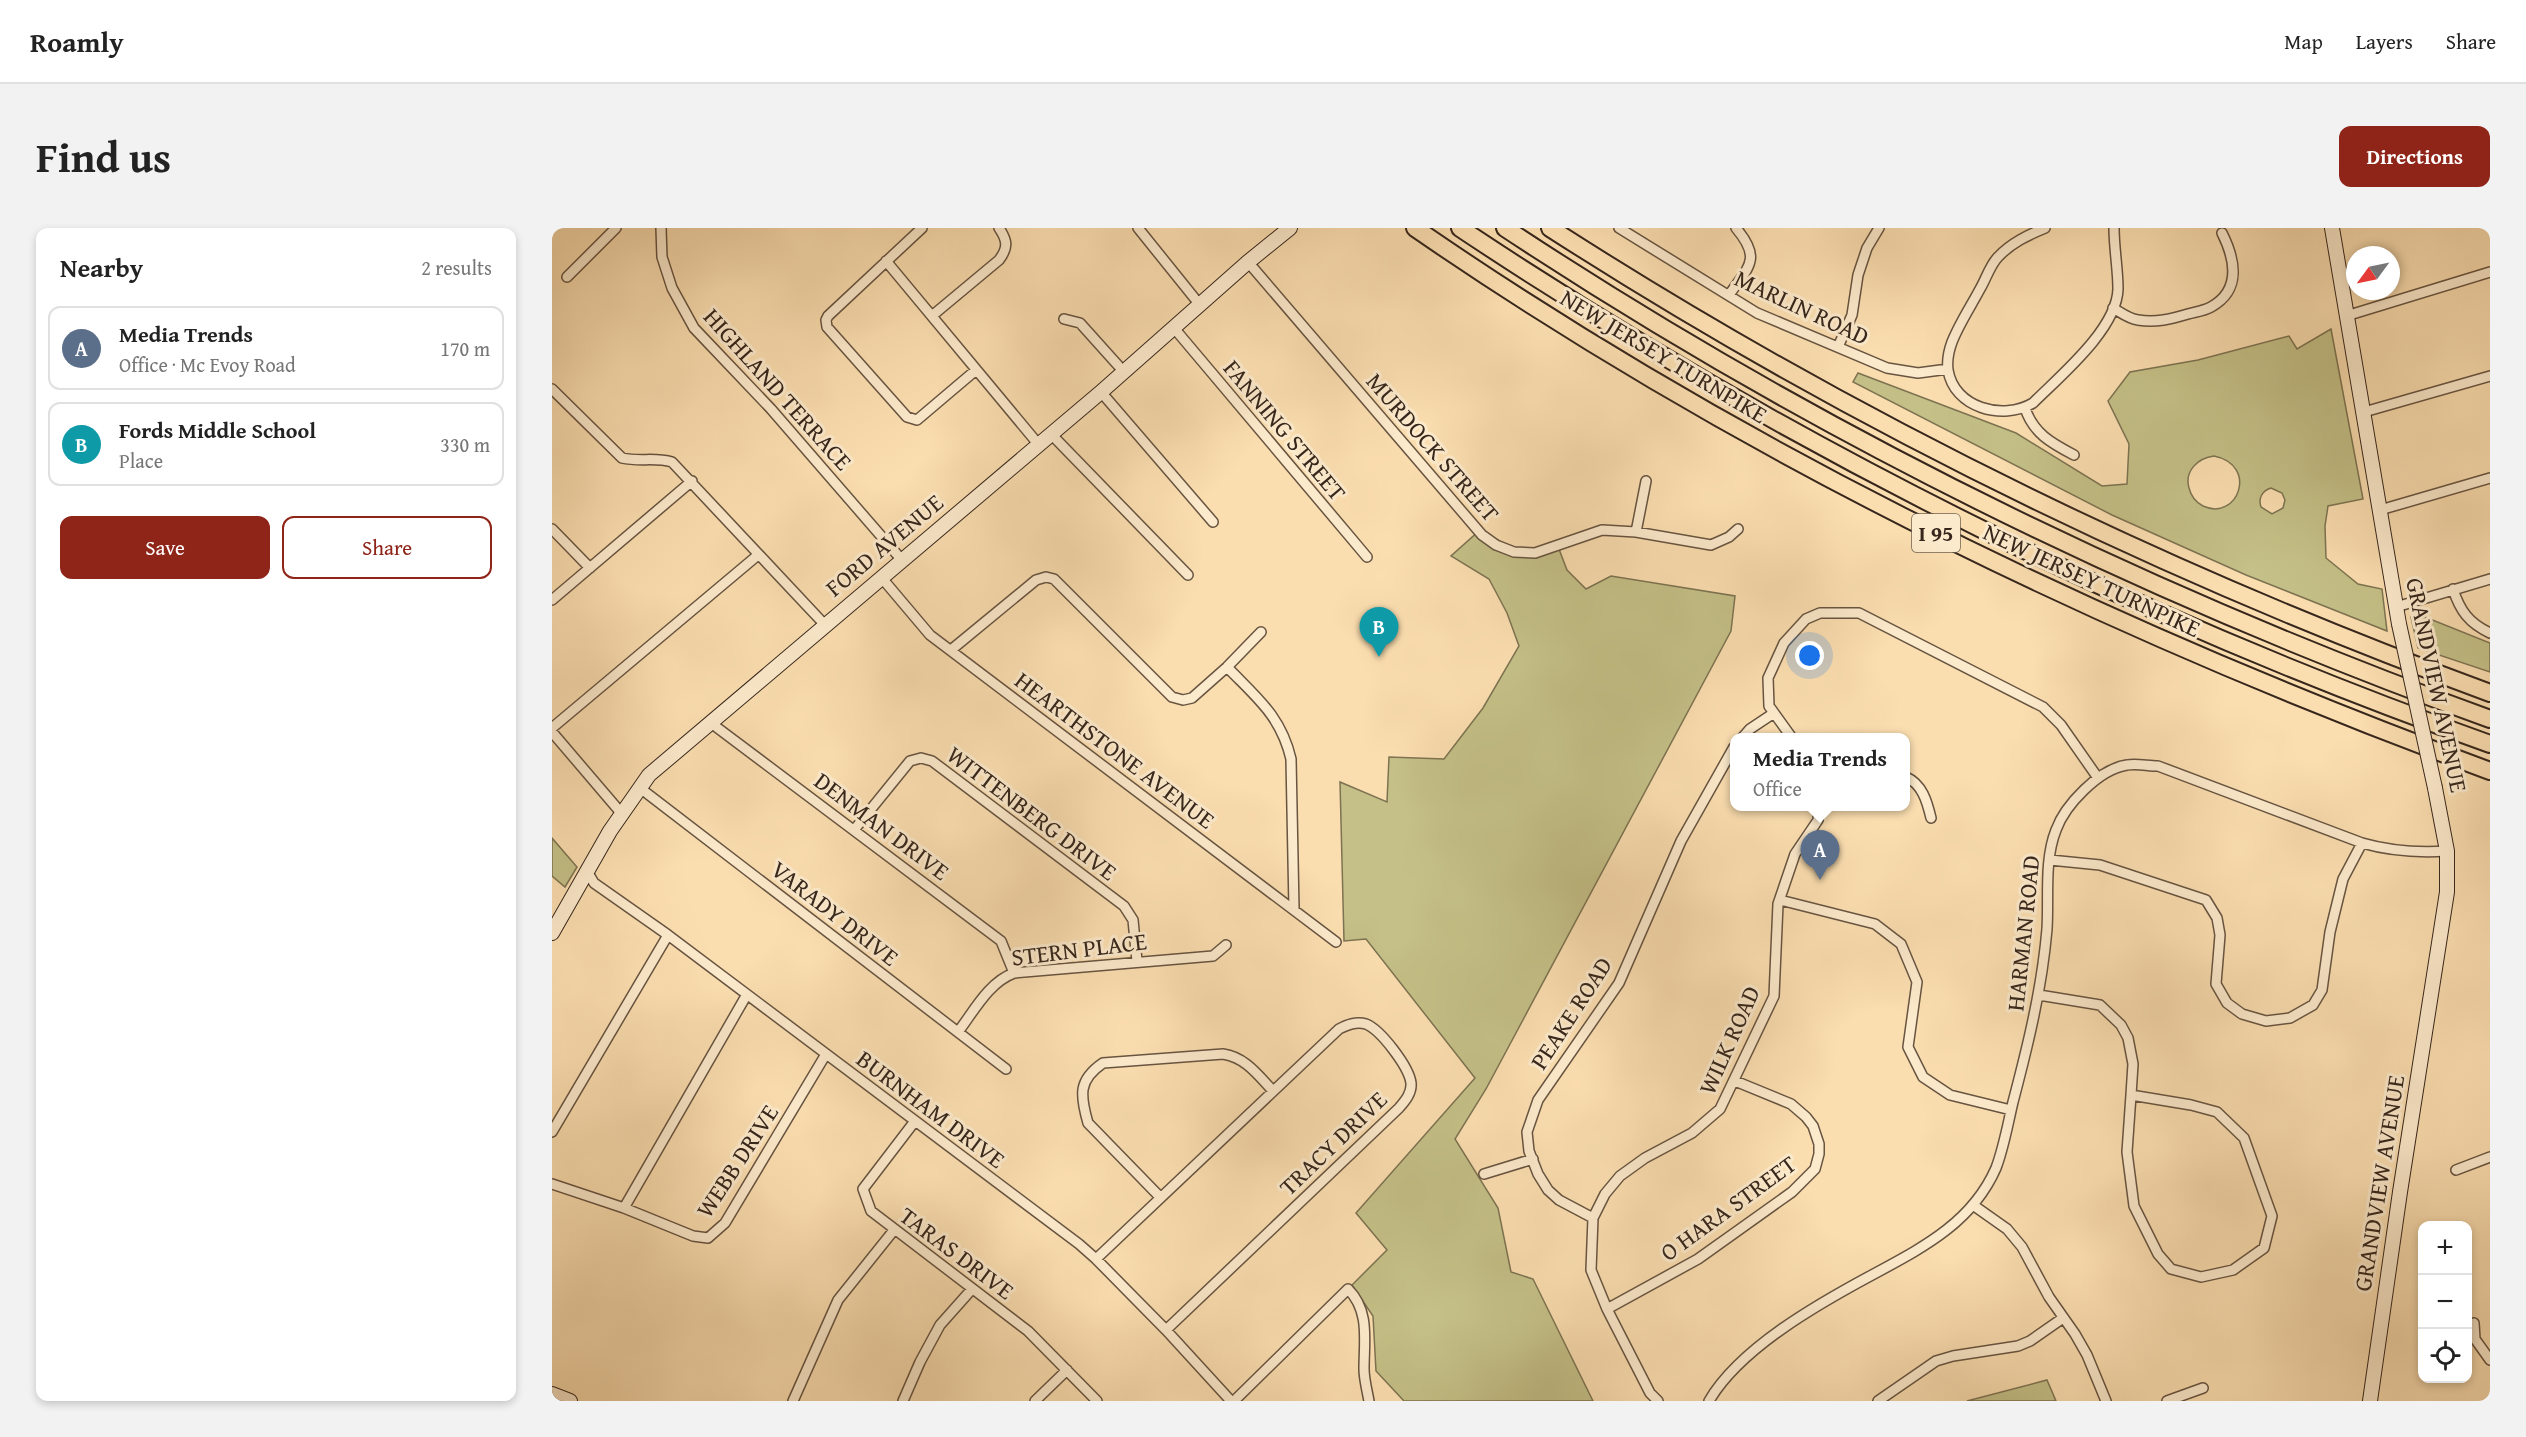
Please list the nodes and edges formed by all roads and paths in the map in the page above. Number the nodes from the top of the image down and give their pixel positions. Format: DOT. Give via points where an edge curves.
graph roads {
  1 [pos="616,228"];
  2 [pos="660,228"];
  3 [pos="922,228"];
  4 [pos="999,228"];
  5 [pos="1138,228"];
  6 [pos="1290,228"];
  7 [pos="1415,228"];
  8 [pos="1461,228"];
  9 [pos="1505,228"];
  10 [pos="1550,228"];
  11 [pos="1619,228"];
  12 [pos="1736,228"];
  13 [pos="1879,228"];
  14 [pos="2045,228"];
  15 [pos="2114,228"];
  16 [pos="2332,228"];
  17 [pos="2222,233"];
  18 [pos="886,261"];
  19 [pos="1248,262"];
  20 [pos="2490,272"];
  21 [pos="567,277"];
  22 [pos="1729,296"];
  23 [pos="1200,305"];
  24 [pos="2113,308"];
  25 [pos="933,315"];
  26 [pos="2346,316"];
  27 [pos="1064,320"];
  28 [pos="1174,328"];
  29 [pos="1839,347"];
  30 [pos="1948,369"];
  31 [pos="976,370"];
  32 [pos="1124,372"];
  33 [pos="2490,376"];
  34 [pos="552,389"];
  35 [pos="1101,392"];
  36 [pos="2025,408"];
  37 [pos="2364,412"];
  38 [pos="1051,434"];
  39 [pos="1039,445"];
  40 [pos="2074,455"];
  41 [pos="2490,478"];
  42 [pos="692,481"];
  43 [pos="1646,481"];
  44 [pos="2380,510"];
  45 [pos="1213,522"];
  46 [pos="1738,528"];
  47 [pos="552,529"];
  48 [pos="1636,532"];
  49 [pos="758,555"];
  50 [pos="1367,557"];
  51 [pos="901,559"];
  52 [pos="590,568"];
  53 [pos="1188,575"];
  54 [pos="881,577"];
  55 [pos="2490,579"];
  56 [pos="2453,589"];
  57 [pos="552,600"];
  58 [pos="2396,607"];
  59 [pos="825,625"];
  60 [pos="1261,632"];
  61 [pos="2490,633"];
  62 [pos="951,650"];
  63 [pos="1227,667"];
  64 [pos="2490,693"];
  65 [pos="1774,713"];
  66 [pos="2490,719"];
  67 [pos="711,723"];
  68 [pos="552,730"];
  69 [pos="1746,733"];
  70 [pos="1788,733"];
  71 [pos="2490,744"];
  72 [pos="1730,754"];
  73 [pos="2490,771"];
  74 [pos="2098,778"];
  75 [pos="1910,779"];
  76 [pos="640,788"];
  77 [pos="1819,811"];
  78 [pos="622,814"];
  79 [pos="1931,818"];
  80 [pos="854,830"];
  81 [pos="2362,843"];
  82 [pos="2447,851"];
  83 [pos="2050,860"];
  84 [pos="587,872"];
  85 [pos="1780,900"];
  86 [pos="1294,909"];
  87 [pos="552,933"];
  88 [pos="668,935"];
  89 [pos="1336,942"];
  90 [pos="1226,945"];
  91 [pos="1137,961"];
  92 [pos="1014,973"];
  93 [pos="2040,994"];
  94 [pos="746,996"];
  95 [pos="958,1032"];
  96 [pos="826,1054"];
  97 [pos="1006,1069"];
  98 [pos="1735,1081"];
  99 [pos="1273,1091"];
  100 [pos="2131,1095"];
  101 [pos="2012,1110"];
  102 [pos="915,1122"];
  103 [pos="552,1132"];
  104 [pos="2490,1157"];
  105 [pos="1533,1159"];
  106 [pos="2456,1170"];
  107 [pos="1485,1174"];
  108 [pos="552,1184"];
  109 [pos="1160,1197"];
  110 [pos="1973,1205"];
  111 [pos="624,1208"];
  112 [pos="1593,1218"];
  113 [pos="894,1230"];
  114 [pos="1096,1259"];
  115 [pos="972,1289"];
  116 [pos="1607,1309"];
  117 [pos="2063,1318"];
  118 [pos="2474,1323"];
  119 [pos="1166,1330"];
  120 [pos="2490,1360"];
  121 [pos="1067,1370"];
  122 [pos="2203,1388"];
  123 [pos="552,1394"];
  124 [pos="570,1401"];
  125 [pos="793,1401"];
  126 [pos="903,1401"];
  127 [pos="1035,1401"];
  128 [pos="1097,1401"];
  129 [pos="1232,1401"];
  130 [pos="1369,1401"];
  131 [pos="1658,1401"];
  132 [pos="1709,1401"];
  133 [pos="1878,1401"];
  134 [pos="2106,1401"];
  135 [pos="2167,1401"];
  136 [pos="2370,1401"];
  1 -- 21 [label="street"];
  2 -- 51 [label="street, HIGHLAND TERRACE" via="662,257 672,288 694,328 771,409"];
  3 -- 18 [label="street"];
  4 -- 25 [label="street" via="1007,245 999,260"];
  5 -- 23 [label="street"];
  6 -- 19 [label="street, FORD AVENUE"];
  7 -- 73 [label="highway, NEW JERSEY TURNPIKE / I 95" via="1681,396 1882,507 2145,633 2321,707"];
  8 -- 71 [label="highway, NEW JERSEY TURNPIKE / I 95" via="1689,372 1983,530 2243,648"];
  9 -- 66 [label="highway, NEW JERSEY TURNPIKE / I 95" via="1702,352 1994,509 2254,627"];
  10 -- 64 [label="highway, NEW JERSEY TURNPIKE" via="1781,369 2005,487 2264,605"];
  11 -- 22 [label="street, MARLIN ROAD"];
  12 -- 22 [label="street" via="1750,244 1752,253 1748,267"];
  13 -- 29 [label="street" via="1867,248 1852,315"];
  14 -- 30 [label="street" via="2018,240 1997,258 1951,343"];
  15 -- 24 [label="street" via="2118,291"];
  16 -- 26 [label="street, GRANDVIEW AVENUE"];
  17 -- 24 [label="street" via="2234,268 2232,281 2211,307 2156,322 2135,320"];
  18 -- 25 [label="street"];
  18 -- 31 [label="street" via="828,316 831,335 912,420 917,420"];
  19 -- 23 [label="street, FORD AVENUE"];
  19 -- 48 [label="street, MURDOCK STREET" via="1482,535 1496,545 1514,552 1535,553 1602,530"];
  20 -- 26 [label="street"];
  22 -- 29 [label="street, MARLIN ROAD" via="1757,313"];
  23 -- 28 [label="street, FORD AVENUE"];
  24 -- 36 [label="street" via="2093,342"];
  25 -- 31 [label="street"];
  26 -- 37 [label="street, GRANDVIEW AVENUE"];
  27 -- 32 [label="street" via="1080,323"];
  28 -- 32 [label="street, FORD AVENUE"];
  28 -- 50 [label="street, FANNING STREET"];
  29 -- 30 [label="street, MARLIN ROAD" via="1903,373"];
  30 -- 36 [label="street" via="1957,389 1973,405 2004,412"];
  31 -- 39 [label="street"];
  32 -- 35 [label="street, FORD AVENUE"];
  33 -- 37 [label="street"];
  34 -- 42 [label="street" via="622,458 661,458 672,462"];
  35 -- 38 [label="street, FORD AVENUE"];
  35 -- 45 [label="street"];
  36 -- 40 [label="street" via="2036,430 2050,443"];
  37 -- 44 [label="street, GRANDVIEW AVENUE"];
  38 -- 39 [label="street, FORD AVENUE"];
  38 -- 53 [label="street"];
  39 -- 51 [label="street, FORD AVENUE"];
  41 -- 44 [label="street"];
  42 -- 49 [label="street"];
  42 -- 52 [label="street"];
  43 -- 48 [label="street"];
  44 -- 58 [label="street, GRANDVIEW AVENUE"];
  46 -- 48 [label="street, MURDOCK STREET" via="1711,545"];
  47 -- 52 [label="street"];
  49 -- 59 [label="street"];
  49 -- 68 [label="street"];
  51 -- 54 [label="street, FORD AVENUE"];
  52 -- 57 [label="street"];
  54 -- 59 [label="street, FORD AVENUE"];
  54 -- 62 [label="street, HEARTHSTONE AVENUE" via="930,635"];
  55 -- 56 [label="street"];
  56 -- 58 [label="street"];
  56 -- 61 [label="street" via="2463,614"];
  58 -- 82 [label="street, GRANDVIEW AVENUE, bridge"];
  59 -- 67 [label="street, FORD AVENUE"];
  60 -- 63 [label="street"];
  62 -- 63 [label="street" via="1036,580 1046,577 1054,579 1172,697 1192,698"];
  62 -- 86 [label="street, HEARTHSTONE AVENUE"];
  63 -- 86 [label="street" via="1274,716 1287,740 1291,759"];
  65 -- 69 [label="street"];
  65 -- 70 [label="street"];
  65 -- 74 [label="street" via="1767,683 1784,643 1806,619 1821,614 1859,613 2043,707 2061,725"];
  67 -- 76 [label="street, FORD AVENUE" via="649,775"];
  67 -- 80 [label="street, DENMAN DRIVE"];
  68 -- 78 [label="street"];
  72 -- 105 [label="street, PEAKE ROAD" via="1681,840 1619,983 1538,1100 1527,1132"];
  74 -- 81 [label="street, HARMAN ROAD" via="2126,765 2158,766"];
  74 -- 83 [label="street, HARMAN ROAD" via="2069,804 2055,831"];
  75 -- 79 [label="street" via="1926,797"];
  76 -- 78 [label="street, FORD AVENUE"];
  76 -- 95 [label="street, VARADY DRIVE"];
  77 -- 85 [label="street, WILK ROAD" via="1818,820 1795,854"];
  78 -- 84 [label="street, FORD AVENUE"];
  80 -- 91 [label="street, WITTENBERG DRIVE" via="910,761 932,761 1124,906 1133,920"];
  80 -- 92 [label="street, DENMAN DRIVE" via="1001,941"];
  81 -- 82 [label="street, HARMAN ROAD" via="2410,852"];
  81 -- 83 [label="street" via="2343,879 2322,990 2313,1005 2290,1018 2266,1022 2242,1014 2227,1003 2216,984 2220,935 2217,918 2206,900 2100,865"];
  82 -- 136 [label="street, GRANDVIEW AVENUE" via="2446,904"];
  83 -- 93 [label="street, HARMAN ROAD"];
  84 -- 87 [label="street, FORD AVENUE"];
  84 -- 88 [label="street, BURNHAM DRIVE" via="594,884"];
  85 -- 98 [label="street, WILK ROAD" via="1774,996"];
  85 -- 101 [label="street" via="1875,924 1901,944 1917,982 1908,1047 1923,1077 1950,1095"];
  86 -- 89 [label="street, HEARTHSTONE AVENUE"];
  88 -- 94 [label="street, BURNHAM DRIVE"];
  88 -- 103 [label="street"];
  90 -- 91 [label="street, STERN PLACE" via="1213,956"];
  91 -- 92 [label="street, STERN PLACE"];
  92 -- 95 [label="street, STERN PLACE" via="1003,977 988,992"];
  93 -- 100 [label="street" via="2100,1005 2121,1025 2133,1064"];
  93 -- 101 [label="street, HARMAN ROAD"];
  94 -- 96 [label="street, BURNHAM DRIVE"];
  94 -- 111 [label="street"];
  95 -- 97 [label="street, VARADY DRIVE"];
  96 -- 102 [label="street, BURNHAM DRIVE"];
  96 -- 111 [label="street, WEBB DRIVE" via="725,1223 708,1238 693,1236"];
  98 -- 112 [label="street, WILK ROAD" via="1720,1109 1692,1133 1644,1158 1620,1176"];
  98 -- 116 [label="street, O HARA STREET" via="1791,1104 1806,1117 1819,1144 1815,1169 1792,1192 1698,1259"];
  99 -- 109 [label="street, TRACY DRIVE"];
  99 -- 109 [label="street" via="1234,1055 1104,1063 1090,1072 1082,1086 1088,1123"];
  99 -- 119 [label="street, TRACY DRIVE" via="1339,1029 1350,1024 1375,1029 1398,1057 1411,1085 1399,1108"];
  100 -- 100 [label="street" via="2127,1152 2134,1206 2158,1254 2171,1269 2201,1277 2233,1270 2264,1248 2272,1216 2244,1138 2217,1112"];
  101 -- 110 [label="street, HARMAN ROAD" via="1996,1167"];
  102 -- 113 [label="street, TARAS DRIVE" via="863,1189 871,1211"];
  102 -- 114 [label="street, BURNHAM DRIVE"];
  104 -- 106 [label="street"];
  105 -- 107 [label="street"];
  105 -- 112 [label="street, PEAKE ROAD" via="1538,1174 1558,1200"];
  108 -- 111 [label="street, WEBB DRIVE"];
  109 -- 114 [label="street, TRACY DRIVE"];
  110 -- 117 [label="street" via="2007,1229 2027,1255"];
  110 -- 132 [label="street, HARMAN ROAD" via="1927,1245 1844,1290 1761,1344 1731,1372"];
  112 -- 116 [label="street, WILK ROAD" via="1591,1270"];
  113 -- 115 [label="street, TARAS DRIVE"];
  113 -- 125 [label="street" via="838,1300"];
  114 -- 119 [label="street, BURNHAM DRIVE"];
  115 -- 121 [label="street, TARAS DRIVE" via="1028,1331"];
  115 -- 126 [label="street" via="940,1325"];
  116 -- 131 [label="street, WILK ROAD" via="1650,1393"];
  117 -- 133 [label="street" via="2018,1346 1936,1361"];
  117 -- 134 [label="street" via="2087,1355"];
  118 -- 120 [label="street" via="2475,1339"];
  119 -- 129 [label="street, BURNHAM DRIVE"];
  121 -- 127 [label="street"];
  121 -- 128 [label="street, TARAS DRIVE"];
  122 -- 135 [label="street"];
  123 -- 124 [label="street"];
  129 -- 130 [label="street" via="1348,1289 1364,1317 1364,1372"];
}
